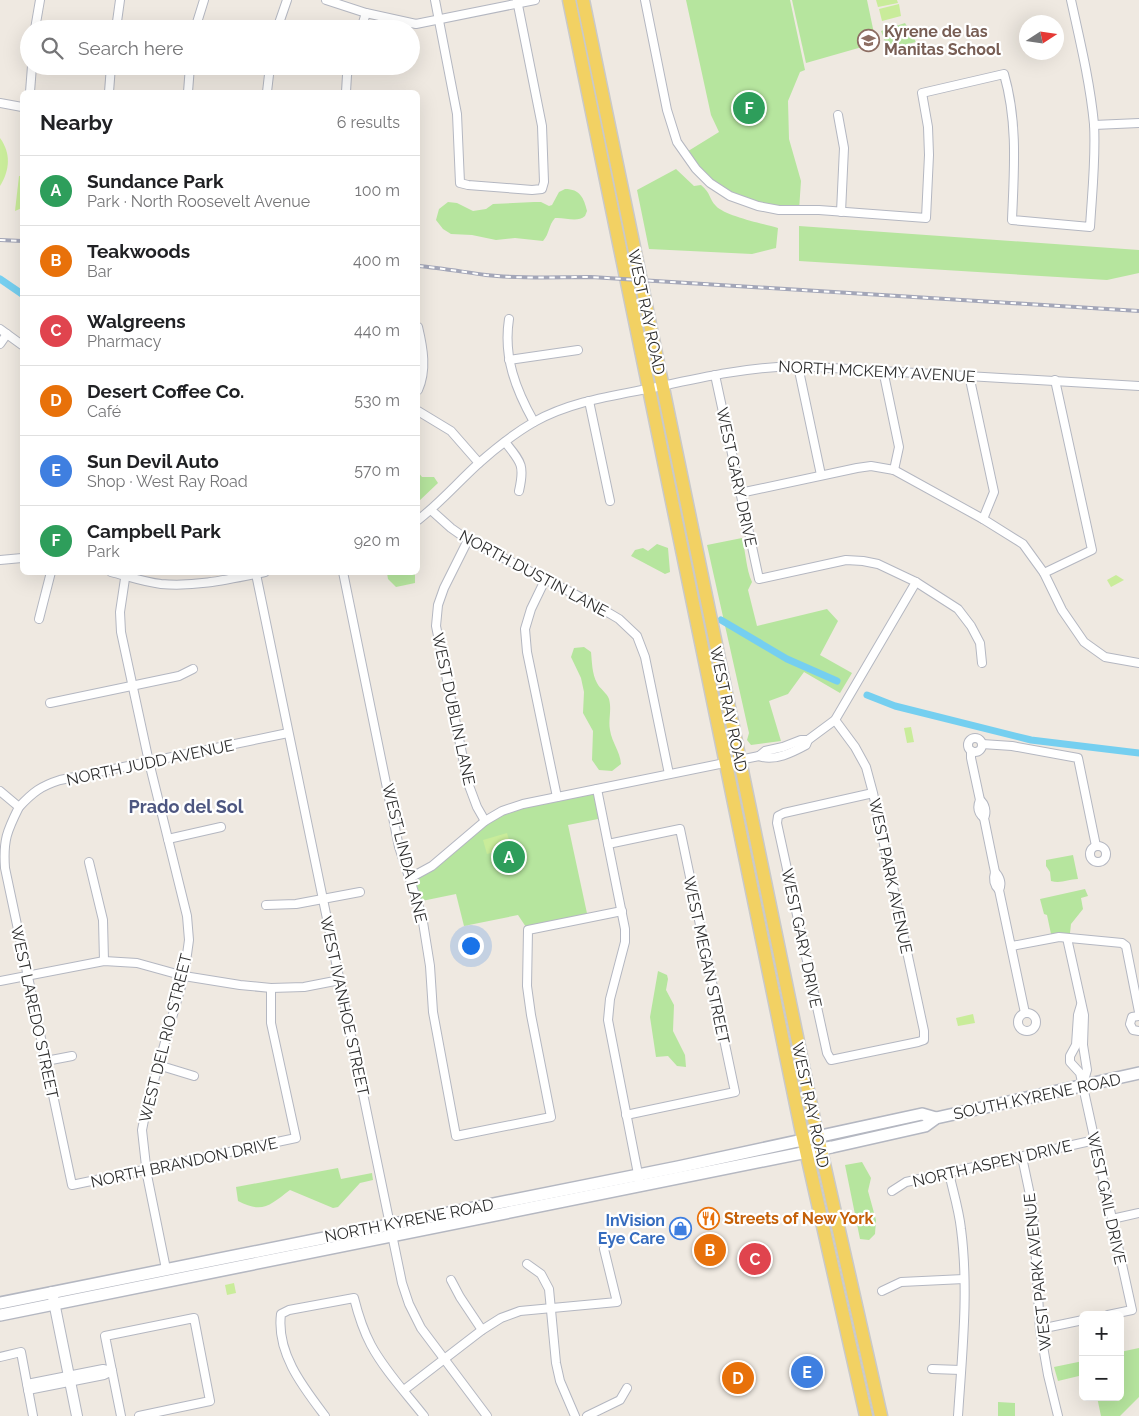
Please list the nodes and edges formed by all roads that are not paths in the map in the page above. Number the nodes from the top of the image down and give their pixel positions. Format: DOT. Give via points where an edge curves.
graph roads {
  1 [pos="40,0"];
  2 [pos="120,0"];
  3 [pos="204,0"];
  4 [pos="287,0"];
  5 [pos="326,0"];
  6 [pos="435,0"];
  7 [pos="535,0"];
  8 [pos="569,0"];
  9 [pos="583,0"];
  10 [pos="645,0"];
  11 [pos="1071,0"];
  12 [pos="517,2"];
  13 [pos="366,13"];
  14 [pos="37,20"];
  15 [pos="117,20"];
  16 [pos="198,20"];
  17 [pos="281,20"];
  18 [pos="364,20"];
  19 [pos="398,20"];
  20 [pos="440,20"];
  21 [pos="420,23"];
  22 [pos="31,75"];
  23 [pos="110,75"];
  24 [pos="189,75"];
  25 [pos="269,75"];
  26 [pos="347,75"];
  27 [pos="30,90"];
  28 [pos="109,90"];
  29 [pos="188,90"];
  30 [pos="267,90"];
  31 [pos="346,90"];
  32 [pos="0,103"];
  33 [pos="20,107"];
  34 [pos="838,115"];
  35 [pos="1139,124"];
  36 [pos="1094,125"];
  37 [pos="841,212"];
  38 [pos="509,319"];
  39 [pos="3,331"];
  40 [pos="420,339"];
  41 [pos="0,344"];
  42 [pos="20,344"];
  43 [pos="578,350"];
  44 [pos="509,360"];
  45 [pos="798,366"];
  46 [pos="883,370"];
  47 [pos="715,375"];
  48 [pos="969,375"];
  49 [pos="1055,380"];
  50 [pos="420,385"];
  51 [pos="662,386"];
  52 [pos="1139,386"];
  53 [pos="649,388"];
  54 [pos="589,401"];
  55 [pos="420,412"];
  56 [pos="534,422"];
  57 [pos="505,442"];
  58 [pos="479,463"];
  59 [pos="894,470"];
  60 [pos="821,475"];
  61 [pos="519,491"];
  62 [pos="740,493"];
  63 [pos="610,501"];
  64 [pos="431,510"];
  65 [pos="420,518"];
  66 [pos="983,518"];
  67 [pos="468,540"];
  68 [pos="20,558"];
  69 [pos="0,560"];
  70 [pos="1044,573"];
  71 [pos="50,575"];
  72 [pos="126,575"];
  73 [pos="129,575"];
  74 [pos="251,575"];
  75 [pos="256,575"];
  76 [pos="344,575"];
  77 [pos="545,580"];
  78 [pos="916,582"];
  79 [pos="39,619"];
  80 [pos="982,663"];
  81 [pos="1139,663"];
  82 [pos="193,669"];
  83 [pos="133,686"];
  84 [pos="50,703"];
  85 [pos="835,720"];
  86 [pos="288,733"];
  87 [pos="982,744"];
  88 [pos="972,751"];
  89 [pos="739,760"];
  90 [pos="149,762"];
  91 [pos="725,762"];
  92 [pos="669,774"];
  93 [pos="597,789"];
  94 [pos="0,791"];
  95 [pos="873,793"];
  96 [pos="557,797"];
  97 [pos="19,807"];
  98 [pos="485,821"];
  99 [pos="221,827"];
  100 [pos="168,839"];
  101 [pos="608,844"];
  102 [pos="1096,846"];
  103 [pos="89,862"];
  104 [pos="410,878"];
  105 [pos="360,892"];
  106 [pos="323,900"];
  107 [pos="266,905"];
  108 [pos="622,911"];
  109 [pos="1067,938"];
  110 [pos="1012,946"];
  111 [pos="104,961"];
  112 [pos="27,975"];
  113 [pos="184,976"];
  114 [pos="340,980"];
  115 [pos="0,981"];
  116 [pos="271,988"];
  117 [pos="1080,1005"];
  118 [pos="1139,1012"];
  119 [pos="1025,1013"];
  120 [pos="1139,1016"];
  121 [pos="1139,1031"];
  122 [pos="72,1056"];
  123 [pos="831,1060"];
  124 [pos="46,1061"];
  125 [pos="158,1065"];
  126 [pos="1139,1073"];
  127 [pos="194,1076"];
  128 [pos="1083,1086"];
  129 [pos="626,1115"];
  130 [pos="1095,1140"];
  131 [pos="819,1143"];
  132 [pos="805,1146"];
  133 [pos="1022,1157"];
  134 [pos="146,1169"];
  135 [pos="949,1173"];
  136 [pos="640,1180"];
  137 [pos="72,1185"];
  138 [pos="892,1191"];
  139 [pos="1139,1213"];
  140 [pos="1112,1219"];
  141 [pos="390,1230"];
  142 [pos="604,1249"];
  143 [pos="527,1264"];
  144 [pos="166,1269"];
  145 [pos="964,1279"];
  146 [pos="451,1280"];
  147 [pos="882,1291"];
  148 [pos="53,1298"];
  149 [pos="0,1302"];
  150 [pos="551,1308"];
  151 [pos="1124,1312"];
  152 [pos="0,1315"];
  153 [pos="1079,1321"];
  154 [pos="1040,1329"];
  155 [pos="482,1330"];
  156 [pos="0,1357"];
  157 [pos="444,1359"];
  158 [pos="932,1369"];
  159 [pos="961,1370"];
  160 [pos="112,1371"];
  161 [pos="70,1378"];
  162 [pos="28,1387"];
  163 [pos="627,1388"];
  164 [pos="404,1390"];
  165 [pos="33,1416"];
  166 [pos="77,1416"];
  167 [pos="121,1416"];
  168 [pos="139,1416"];
  169 [pos="325,1416"];
  170 [pos="424,1416"];
  171 [pos="487,1416"];
  172 [pos="575,1416"];
  173 [pos="587,1416"];
  174 [pos="866,1416"];
  175 [pos="881,1416"];
  176 [pos="958,1416"];
  177 [pos="1058,1416"];
  1 -- 14 [label="street"];
  2 -- 15 [label="street"];
  3 -- 16 [label="street"];
  4 -- 17 [label="street"];
  5 -- 13 [label="street"];
  6 -- 20 [label="street"];
  7 -- 12 [label="street"];
  8 -- 53 [label="main road, WEST RAY ROAD"];
  9 -- 51 [label="main road, WEST RAY ROAD"];
  10 -- 37 [label="street" via="667,110 678,142 696,169 730,196 758,206"];
  11 -- 36 [label="street" via="1088,78"];
  12 -- 20 [label="street"];
  12 -- 20 [label="street" via="542,126 542,189 460,183 457,114"];
  13 -- 18 [label="street"];
  13 -- 19 [label="street"];
  20 -- 21 [label="street"];
  22 -- 27 [label="street"];
  23 -- 28 [label="street"];
  24 -- 29 [label="street"];
  25 -- 30 [label="street"];
  26 -- 31 [label="street"];
  32 -- 33 [label="street"];
  34 -- 37 [label="street" via="844,148"];
  35 -- 36 [label="street"];
  36 -- 37 [label="street" via="1090,227 1012,220 1015,148 1010,94 1004,74 922,92 929,156 926,218"];
  38 -- 44 [label="street"];
  39 -- 41 [label="street"];
  39 -- 42 [label="street"];
  40 -- 50 [label="street" via="424,362"];
  43 -- 44 [label="street"];
  44 -- 56 [label="street" via="518,391"];
  45 -- 46 [label="street, NORTH MCKEMY AVENUE"];
  45 -- 47 [label="street, NORTH MCKEMY AVENUE" via="771,366"];
  45 -- 60 [label="street"];
  46 -- 48 [label="street, NORTH MCKEMY AVENUE"];
  46 -- 59 [label="street" via="899,447"];
  47 -- 51 [label="street, NORTH MCKEMY AVENUE"];
  47 -- 62 [label="street, WEST GARY DRIVE"];
  48 -- 49 [label="street, NORTH MCKEMY AVENUE"];
  48 -- 66 [label="street" via="994,492"];
  49 -- 52 [label="street, NORTH MCKEMY AVENUE"];
  49 -- 70 [label="street" via="1092,550"];
  51 -- 53 [label="street, NORTH MCKEMY AVENUE"];
  51 -- 89 [label="main road, WEST RAY ROAD"];
  53 -- 54 [label="street, NORTH MCKEMY AVENUE"];
  53 -- 91 [label="main road, WEST RAY ROAD"];
  54 -- 56 [label="street, NORTH MCKEMY AVENUE"];
  54 -- 63 [label="street"];
  55 -- 58 [label="street" via="451,432"];
  56 -- 57 [label="street, NORTH MCKEMY AVENUE"];
  57 -- 58 [label="street, NORTH MCKEMY AVENUE"];
  57 -- 61 [label="street" via="521,466 523,474"];
  58 -- 64 [label="street, NORTH MCKEMY AVENUE"];
  59 -- 60 [label="street" via="872,466"];
  59 -- 66 [label="street"];
  60 -- 62 [label="street"];
  62 -- 78 [label="street, WEST GARY DRIVE" via="759,579 846,560 863,560"];
  64 -- 65 [label="street, NORTH MCKEMY AVENUE"];
  64 -- 67 [label="street, NORTH DUSTIN LANE"];
  66 -- 70 [label="street" via="1023,544"];
  67 -- 77 [label="street, NORTH DUSTIN LANE"];
  67 -- 98 [label="street, WEST DUBLIN LANE" via="444,588 436,626 468,783"];
  68 -- 69 [label="street"];
  70 -- 81 [label="street" via="1062,610 1084,642 1105,657"];
  71 -- 79 [label="street"];
  72 -- 83 [label="street, WEST DEL RIO STREET" via="120,612 121,632"];
  73 -- 74 [label="street" via="159,584 190,585"];
  75 -- 86 [label="street, WEST IVANHOE STREET"];
  76 -- 104 [label="street, WEST LINDA LANE" via="400,847"];
  77 -- 92 [label="street, NORTH DUSTIN LANE" via="619,619 637,636 645,657"];
  77 -- 96 [label="street" via="525,629"];
  78 -- 80 [label="street" via="958,609 980,643"];
  78 -- 85 [label="street"];
  82 -- 83 [label="street" via="179,676"];
  83 -- 84 [label="street"];
  83 -- 90 [label="street, WEST DEL RIO STREET"];
  85 -- 89 [label="street" via="808,740"];
  85 -- 95 [label="street, WEST PARK AVENUE" via="866,767"];
  86 -- 90 [label="street, NORTH JUDD AVENUE"];
  86 -- 106 [label="street, WEST IVANHOE STREET"];
  87 -- 88 [label="street" via="980,751"];
  87 -- 88 [label="street" via="978,739 972,739 968,745"];
  87 -- 102 [label="street" via="1078,758"];
  88 -- 110 [label="street" via="980,800 986,814 995,887 999,890"];
  89 -- 91 [label="street"];
  89 -- 131 [label="main road, WEST RAY ROAD"];
  90 -- 97 [label="street, NORTH JUDD AVENUE" via="42,786"];
  90 -- 100 [label="street, WEST DEL RIO STREET"];
  91 -- 92 [label="street"];
  91 -- 132 [label="main road, WEST RAY ROAD"];
  92 -- 93 [label="street"];
  93 -- 96 [label="street"];
  93 -- 101 [label="street"];
  94 -- 97 [label="street"];
  95 -- 123 [label="street, WEST PARK AVENUE" via="924,1040"];
  95 -- 123 [label="street, WEST GARY DRIVE" via="778,816"];
  96 -- 98 [label="street" via="516,806"];
  97 -- 112 [label="street, WEST LAREDO STREET" via="4,847 5,868"];
  98 -- 104 [label="street" via="432,866"];
  99 -- 100 [label="street"];
  100 -- 113 [label="street, WEST DEL RIO STREET" via="187,916 189,940"];
  101 -- 108 [label="street"];
  101 -- 129 [label="street, WEST MEGAN STREET" via="680,829 735,1092"];
  103 -- 111 [label="street" via="103,920"];
  104 -- 108 [label="street, WEST LINDA LANE" via="422,916 433,1012 456,1136 551,1117 530,1015 528,930"];
  105 -- 106 [label="street"];
  106 -- 107 [label="street"];
  106 -- 114 [label="street, WEST IVANHOE STREET"];
  108 -- 129 [label="street" via="624,942 608,1020"];
  109 -- 110 [label="street"];
  109 -- 117 [label="street, WEST GAIL DRIVE"];
  109 -- 118 [label="street" via="1126,946"];
  110 -- 119 [label="street"];
  111 -- 112 [label="street"];
  111 -- 113 [label="street" via="137,962"];
  112 -- 115 [label="street"];
  112 -- 124 [label="street, WEST LAREDO STREET"];
  113 -- 116 [label="street"];
  113 -- 125 [label="street, WEST DEL RIO STREET"];
  114 -- 116 [label="street" via="304,987"];
  114 -- 141 [label="street, WEST IVANHOE STREET"];
  116 -- 134 [label="street, NORTH BRANDON DRIVE" via="271,1023 296,1138"];
  117 -- 128 [label="street, WEST GAIL DRIVE" via="1084,1015 1083,1045 1087,1070"];
  117 -- 128 [label="street, WEST GAIL DRIVE" via="1076,1045 1070,1062 1080,1072"];
  120 -- 121 [label="street" via="1132,1017 1130,1024 1133,1030"];
  122 -- 124 [label="street"];
  124 -- 137 [label="street, WEST LAREDO STREET"];
  125 -- 127 [label="street"];
  125 -- 134 [label="street, WEST DEL RIO STREET" via="142,1130"];
  126 -- 128 [label="main road, SOUTH KYRENE ROAD"];
  128 -- 130 [label="street, WEST GAIL DRIVE"];
  128 -- 131 [label="main road, SOUTH KYRENE ROAD" via="936,1118 925,1126"];
  129 -- 136 [label="street"];
  130 -- 133 [label="street, NORTH ASPEN DRIVE"];
  130 -- 140 [label="street, WEST GAIL DRIVE"];
  131 -- 132 [label="main road, NORTH KYRENE ROAD"];
  131 -- 175 [label="main road, WEST RAY ROAD"];
  132 -- 136 [label="main road, NORTH KYRENE ROAD"];
  132 -- 174 [label="main road, WEST RAY ROAD"];
  133 -- 135 [label="street, NORTH ASPEN DRIVE"];
  133 -- 154 [label="street, WEST PARK AVENUE" via="1034,1209"];
  134 -- 137 [label="street, NORTH BRANDON DRIVE"];
  134 -- 144 [label="street, WEST DEL RIO STREET"];
  135 -- 138 [label="street, NORTH ASPEN DRIVE" via="906,1182"];
  135 -- 145 [label="street" via="962,1231"];
  136 -- 141 [label="main road, NORTH KYRENE ROAD"];
  139 -- 140 [label="street"];
  140 -- 151 [label="street, WEST GAIL DRIVE" via="1132,1310"];
  141 -- 144 [label="main road, NORTH KYRENE ROAD"];
  141 -- 148 [label="main road, NORTH KYRENE ROAD"];
  141 -- 157 [label="street, WEST IVANHOE STREET" via="409,1304"];
  142 -- 150 [label="street" via="618,1302"];
  143 -- 150 [label="street" via="541,1274"];
  144 -- 148 [label="main road, NORTH KYRENE ROAD"];
  145 -- 147 [label="street" via="900,1282"];
  145 -- 159 [label="street"];
  146 -- 155 [label="street"];
  148 -- 149 [label="main road, NORTH KYRENE ROAD"];
  148 -- 152 [label="main road, NORTH KYRENE ROAD"];
  148 -- 161 [label="street"];
  150 -- 155 [label="street" via="520,1311"];
  150 -- 172 [label="street" via="556,1364"];
  153 -- 154 [label="street"];
  154 -- 177 [label="street, WEST PARK AVENUE"];
  155 -- 157 [label="street"];
  156 -- 162 [label="street" via="21,1352"];
  157 -- 164 [label="street"];
  157 -- 171 [label="street, WEST IVANHOE STREET"];
  158 -- 159 [label="street"];
  159 -- 176 [label="street"];
  160 -- 161 [label="street" via="104,1375"];
  160 -- 167 [label="street"];
  160 -- 168 [label="street" via="105,1336 194,1318 210,1401"];
  161 -- 162 [label="street"];
  161 -- 166 [label="street"];
  162 -- 165 [label="street"];
  163 -- 173 [label="street" via="620,1400"];
  164 -- 169 [label="street" via="371,1345 354,1298 289,1310 281,1314 280,1323 286,1353 301,1385"];
  164 -- 170 [label="street"];
}
